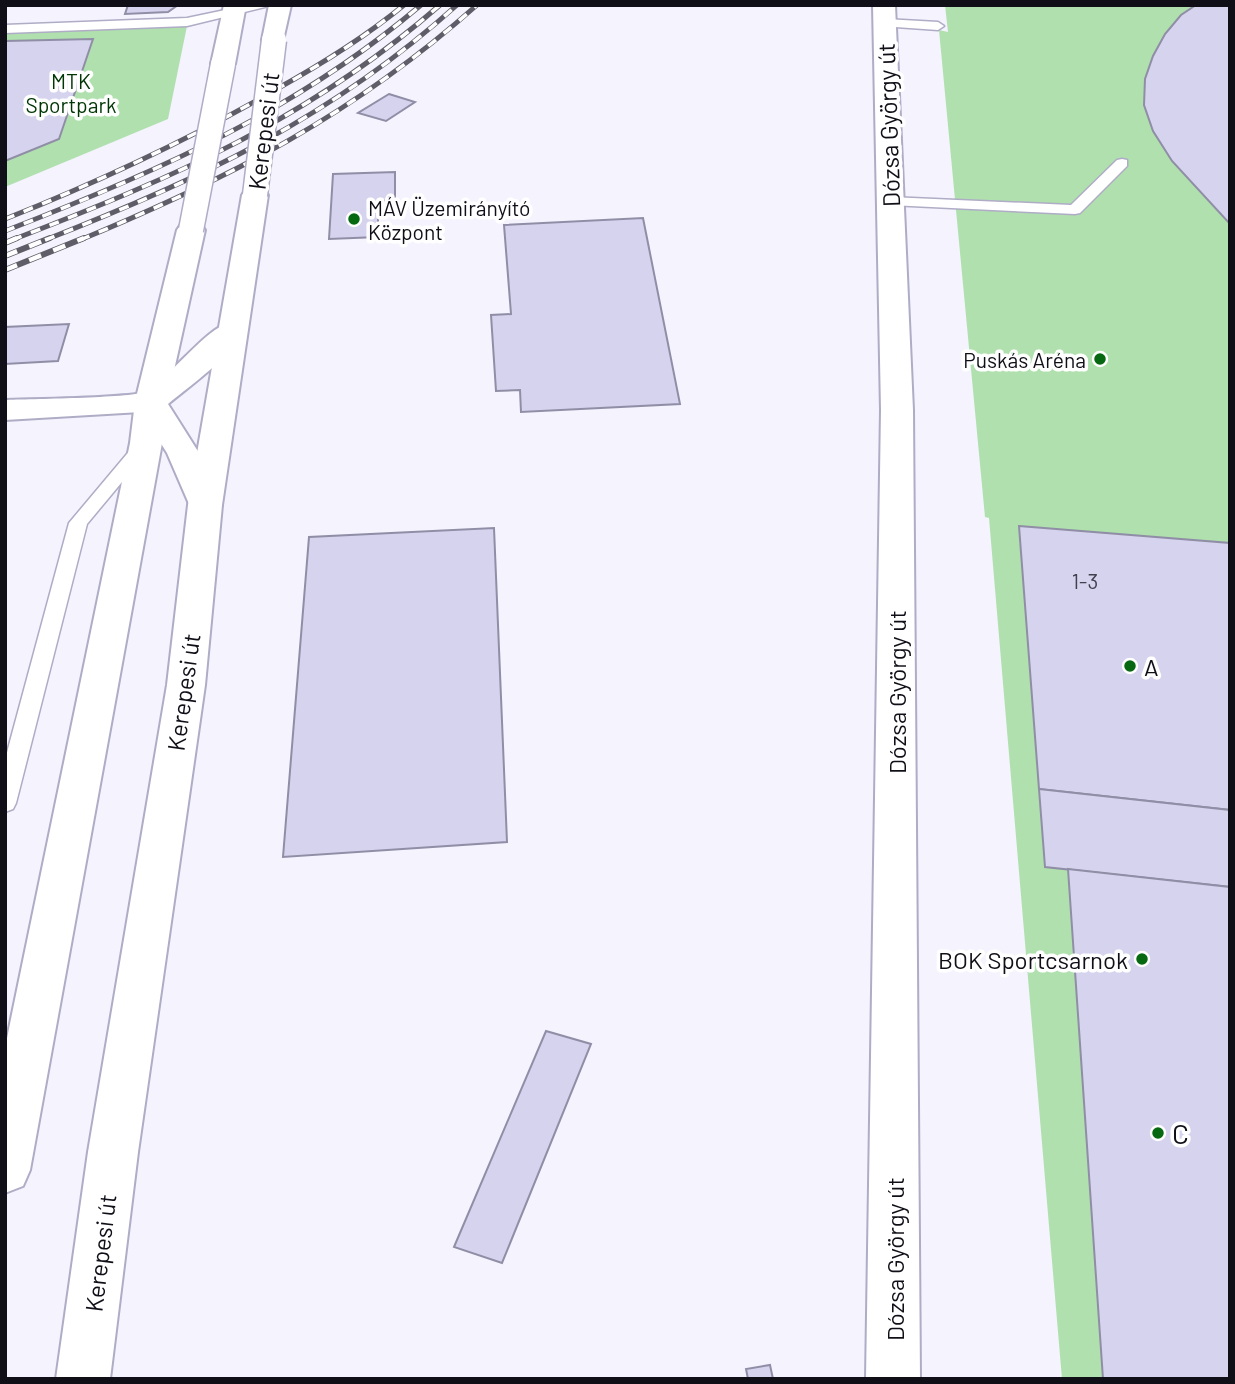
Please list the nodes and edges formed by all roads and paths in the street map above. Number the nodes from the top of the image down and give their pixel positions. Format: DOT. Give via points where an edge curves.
graph roads {
  1 [pos="191,5"];
  2 [pos="267,5"];
  3 [pos="280,5"];
  4 [pos="234,9"];
  5 [pos="884,14"];
  6 [pos="187,22"];
  7 [pos="938,26"];
  8 [pos="7,29"];
  9 [pos="275,35"];
  10 [pos="1122,163"];
  11 [pos="890,201"];
  12 [pos="231,331"];
  13 [pos="151,401"];
  14 [pos="5,410"];
  15 [pos="146,443"];
  16 [pos="205,505"];
  17 [pos="5,803"];
  18 [pos="5,1170"];
  19 [pos="83,1379"];
  20 [pos="893,1379"];
  1 -- 6 [label="lane"];
  2 -- 4 [label="lane"];
  3 -- 9 [label="main road, Kerepesi út"];
  4 -- 6 [label="lane"];
  4 -- 9 [label="lane"];
  4 -- 13 [label="main road, Kerepesi út, bridge" via="191,230"];
  5 -- 7 [label="lane"];
  5 -- 11 [label="main road, Dózsa György út"];
  6 -- 8 [label="lane"];
  9 -- 12 [label="main road, Kerepesi út, bridge" via="255,195"];
  10 -- 11 [label="lane" via="1075,210"];
  11 -- 20 [label="main road, Dózsa György út" via="897,410"];
  12 -- 13 [label="main road"];
  12 -- 16 [label="main road, Kerepesi út"];
  13 -- 14 [label="main road"];
  13 -- 15 [label="main road, Kerepesi út"];
  13 -- 16 [label="main road" via="183,453"];
  15 -- 17 [label="lane" via="78,523"];
  15 -- 18 [label="main road, Kerepesi út"];
  16 -- 19 [label="main road, Kerepesi út" via="186,685 113,1152"];
}
